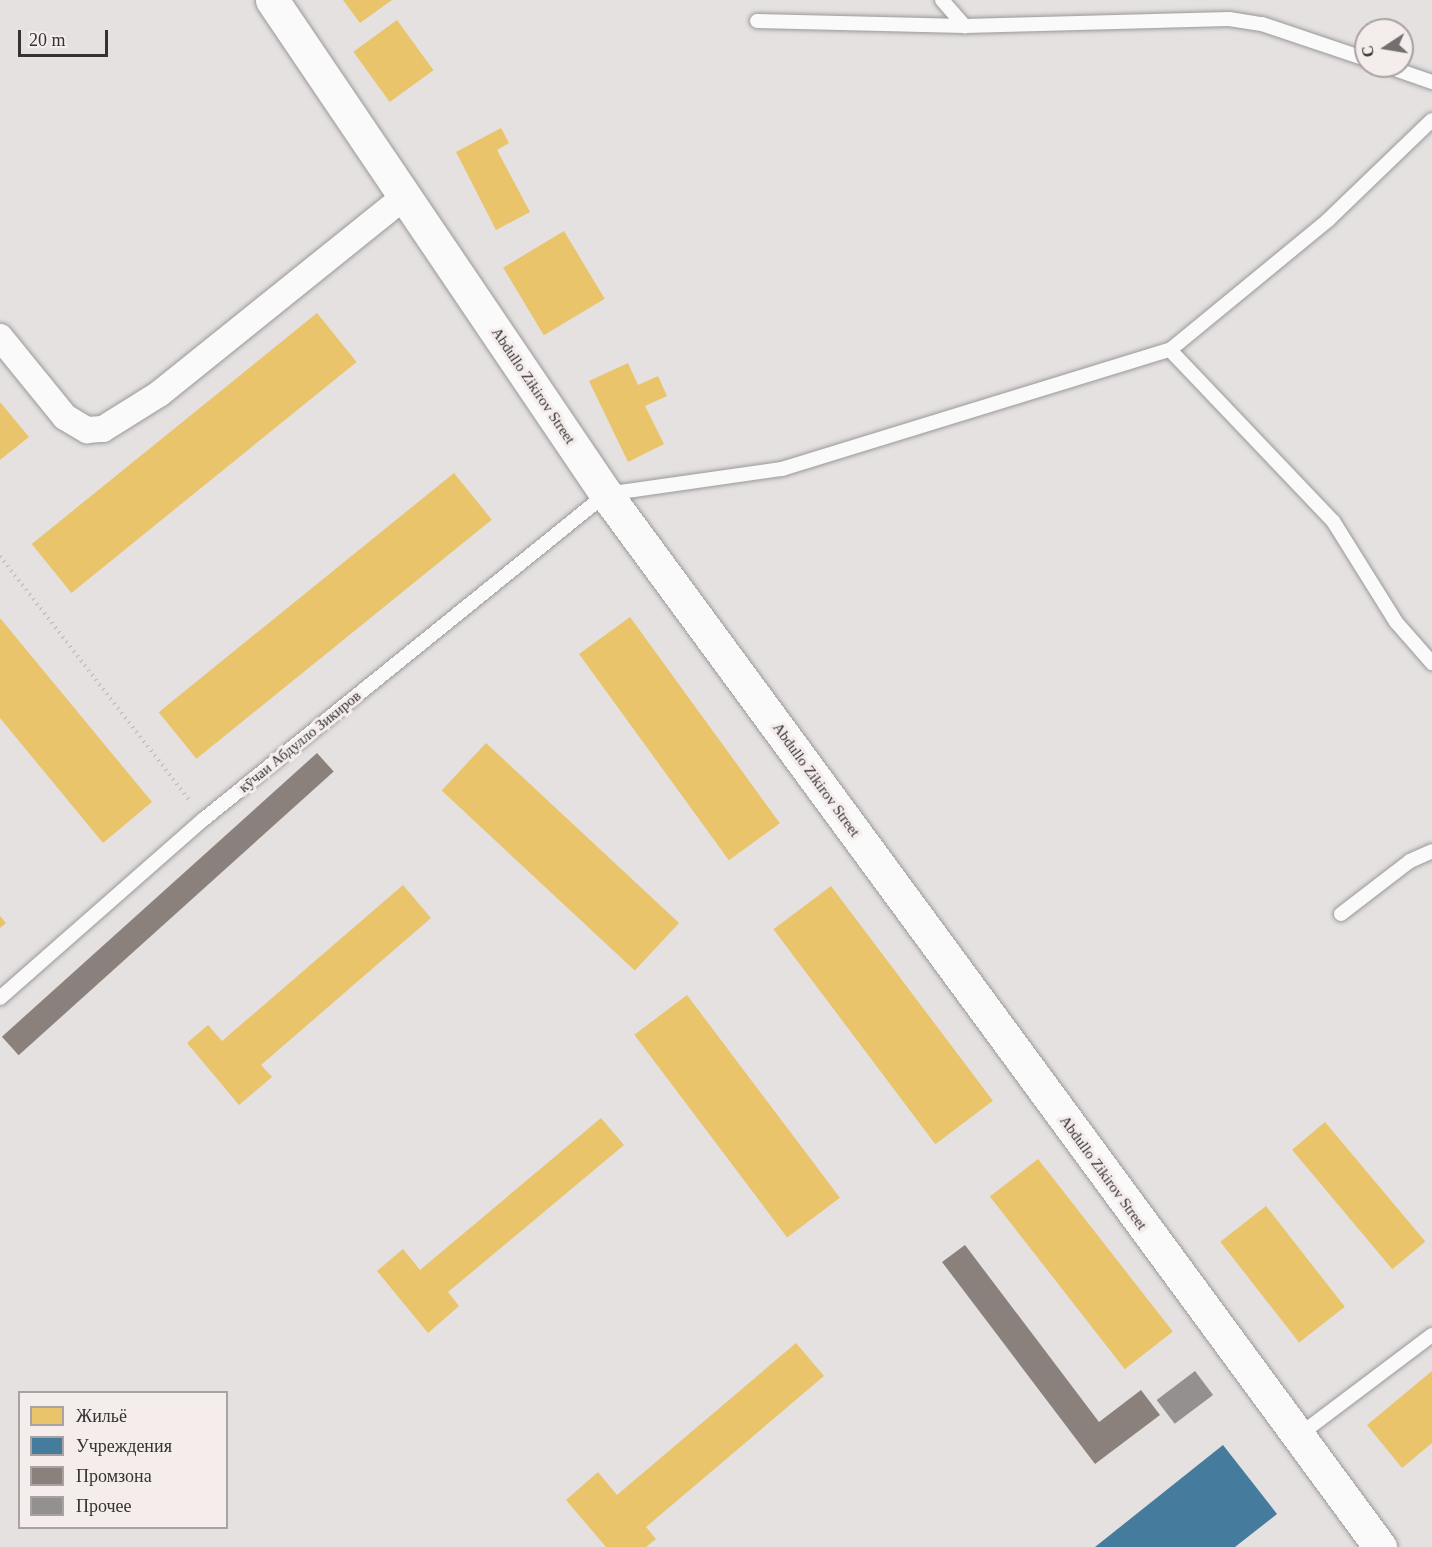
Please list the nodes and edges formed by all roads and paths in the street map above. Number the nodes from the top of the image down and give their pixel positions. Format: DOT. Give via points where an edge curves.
graph roads {
  1 [pos="272,0"];
  2 [pos="942,0"];
  3 [pos="757,21"];
  4 [pos="965,26"];
  5 [pos="1354,55"];
  6 [pos="1414,76"];
  7 [pos="1432,82"];
  8 [pos="1432,120"];
  9 [pos="405,196"];
  10 [pos="0,337"];
  11 [pos="1170,350"];
  12 [pos="606,494"];
  13 [pos="0,556"];
  14 [pos="1432,663"];
  15 [pos="204,819"];
  16 [pos="1432,851"];
  17 [pos="1341,914"];
  18 [pos="0,998"];
  19 [pos="1432,1335"];
  20 [pos="1297,1437"];
  21 [pos="1380,1547"];
  1 -- 9 [label="street, Abdullo Zikirov Street"];
  2 -- 4 [label="lane"];
  3 -- 4 [label="lane"];
  4 -- 5 [label="lane" via="1229,19 1262,24"];
  6 -- 7 [label="lane"];
  8 -- 11 [label="lane" via="1328,220"];
  9 -- 10 [label="street" via="159,394 103,429 87,430 65,417"];
  9 -- 12 [label="street, Abdullo Zikirov Street"];
  11 -- 12 [label="lane" via="782,469"];
  11 -- 14 [label="lane" via="1333,521 1396,622"];
  12 -- 15 [label="lane, кӯчаи Абдулло Зикиров"];
  12 -- 20 [label="street, Abdullo Zikirov Street"];
  13 -- 15 [label="path"];
  15 -- 18 [label="lane, кӯчаи Абдулло Зикиров"];
  16 -- 17 [label="lane" via="1410,861"];
  19 -- 20 [label="lane"];
  20 -- 21 [label="street, Abdullo Zikirov Street"];
}
